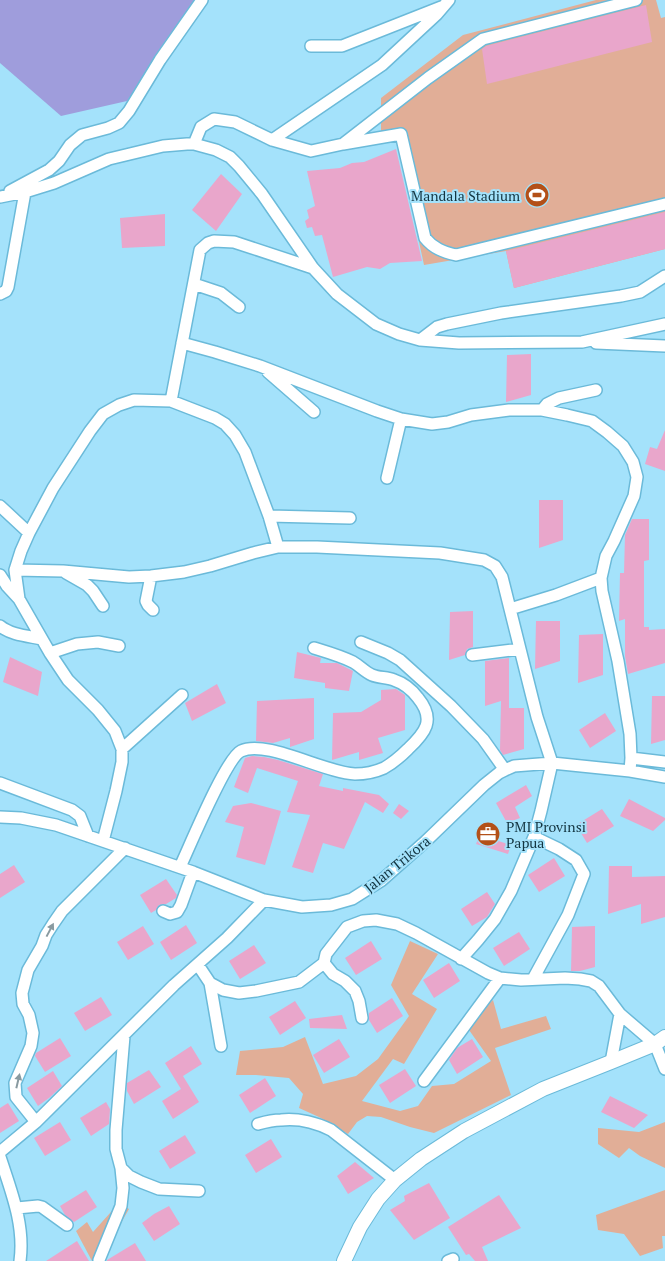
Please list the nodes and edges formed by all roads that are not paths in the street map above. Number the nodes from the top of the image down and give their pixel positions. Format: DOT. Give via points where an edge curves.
graph roads {
  1 [pos="202,0"];
  2 [pos="636,0"];
  3 [pos="447,3"];
  4 [pos="311,46"];
  5 [pos="272,140"];
  6 [pos="194,144"];
  7 [pos="344,144"];
  8 [pos="25,192"];
  9 [pos="0,197"];
  10 [pos="665,204"];
  11 [pos="313,268"];
  12 [pos="665,276"];
  13 [pos="194,284"];
  14 [pos="0,294"];
  15 [pos="238,307"];
  16 [pos="665,324"];
  17 [pos="420,340"];
  18 [pos="582,342"];
  19 [pos="182,343"];
  20 [pos="665,346"];
  21 [pos="260,366"];
  22 [pos="596,390"];
  23 [pos="171,401"];
  24 [pos="542,410"];
  25 [pos="314,412"];
  26 [pos="401,419"];
  27 [pos="388,478"];
  28 [pos="0,506"];
  29 [pos="269,516"];
  30 [pos="350,518"];
  31 [pos="28,533"];
  32 [pos="278,547"];
  33 [pos="15,570"];
  34 [pos="63,571"];
  35 [pos="0,575"];
  36 [pos="151,576"];
  37 [pos="601,578"];
  38 [pos="19,599"];
  39 [pos="103,606"];
  40 [pos="510,609"];
  41 [pos="153,610"];
  42 [pos="0,626"];
  43 [pos="42,639"];
  44 [pos="361,642"];
  45 [pos="119,646"];
  46 [pos="314,648"];
  47 [pos="520,649"];
  48 [pos="50,653"];
  49 [pos="472,655"];
  50 [pos="182,695"];
  51 [pos="122,748"];
  52 [pos="631,758"];
  53 [pos="665,762"];
  54 [pos="552,763"];
  55 [pos="505,770"];
  56 [pos="630,771"];
  57 [pos="665,777"];
  58 [pos="0,784"];
  59 [pos="0,817"];
  60 [pos="88,836"];
  61 [pos="534,837"];
  62 [pos="103,841"];
  63 [pos="125,848"];
  64 [pos="180,867"];
  65 [pos="192,872"];
  66 [pos="264,900"];
  67 [pos="163,911"];
  68 [pos="461,959"];
  69 [pos="324,963"];
  70 [pos="198,965"];
  71 [pos="500,978"];
  72 [pos="533,980"];
  73 [pos="210,983"];
  74 [pos="620,1014"];
  75 [pos="362,1018"];
  76 [pos="124,1036"];
  77 [pos="660,1040"];
  78 [pos="221,1046"];
  79 [pos="611,1062"];
  80 [pos="665,1069"];
  81 [pos="424,1081"];
  82 [pos="36,1122"];
  83 [pos="258,1124"];
  84 [pos="0,1152"];
  85 [pos="0,1157"];
  86 [pos="120,1168"];
  87 [pos="395,1180"];
  88 [pos="199,1191"];
  89 [pos="17,1208"];
  90 [pos="67,1225"];
  91 [pos="99,1260"];
  92 [pos="20,1261"];
  93 [pos="344,1261"];
  1 -- 9 [label="street" via="119,123 82,135 50,170"];
  2 -- 7 [label="street" via="483,38"];
  3 -- 4 [label="street" via="342,46"];
  3 -- 5 [label="street" via="382,65"];
  5 -- 6 [label="street" via="235,122 214,119 201,127"];
  5 -- 7 [label="street" via="311,151"];
  6 -- 8 [label="street" via="163,146 109,159"];
  6 -- 11 [label="street" via="216,150 239,166"];
  7 -- 10 [label="street" via="401,134 425,238 436,248 454,255"];
  8 -- 9 [label="street"];
  8 -- 14 [label="street" via="8,287"];
  11 -- 13 [label="street" via="234,242 214,241 200,250"];
  11 -- 17 [label="street" via="337,294 376,324"];
  12 -- 17 [label="street" via="640,292 447,324 437,327"];
  13 -- 15 [label="street" via="221,294"];
  13 -- 19 [label="street"];
  16 -- 18 [label="street"];
  17 -- 18 [label="street" via="459,344"];
  18 -- 20 [label="street"];
  19 -- 21 [label="street"];
  19 -- 23 [label="street"];
  21 -- 25 [label="street"];
  21 -- 26 [label="street"];
  22 -- 24 [label="street" via="559,398"];
  23 -- 29 [label="street" via="215,418 235,435 245,452"];
  23 -- 31 [label="street" via="134,400 103,414 53,488"];
  24 -- 26 [label="street" via="510,410 432,424"];
  24 -- 37 [label="street" via="592,421 623,446 633,462 637,476 634,496 606,556"];
  26 -- 27 [label="street"];
  28 -- 31 [label="street"];
  29 -- 30 [label="street"];
  29 -- 32 [label="street"];
  31 -- 33 [label="street"];
  32 -- 36 [label="street" via="184,572"];
  32 -- 40 [label="street" via="440,553 484,560 495,566 502,578"];
  33 -- 34 [label="street"];
  33 -- 38 [label="street"];
  34 -- 36 [label="street"];
  34 -- 39 [label="street" via="93,591"];
  35 -- 38 [label="street"];
  36 -- 41 [label="street" via="146,601"];
  37 -- 40 [label="street"];
  37 -- 52 [label="street" via="618,661"];
  38 -- 43 [label="street"];
  40 -- 47 [label="street"];
  42 -- 43 [label="street" via="14,633"];
  43 -- 48 [label="street"];
  44 -- 55 [label="street" via="400,660 477,733"];
  45 -- 48 [label="street" via="98,642 77,644"];
  46 -- 64 [label="street" via="406,686 426,710 425,730 401,756 384,768 368,773 336,772 285,754 243,750 232,759"];
  47 -- 49 [label="street"];
  47 -- 54 [label="street"];
  48 -- 51 [label="street" via="68,680 115,731"];
  50 -- 51 [label="street"];
  51 -- 62 [label="street" via="122,762"];
  52 -- 53 [label="street"];
  52 -- 56 [label="street"];
  54 -- 55 [label="street, Jalan Trikora" via="514,766"];
  54 -- 56 [label="street, Jalan Trikora"];
  54 -- 61 [label="street"];
  55 -- 66 [label="street, Jalan Trikora" via="484,785 382,880 352,899 331,905 302,906"];
  56 -- 57 [label="street, Jalan Trikora"];
  58 -- 60 [label="street" via="72,810 80,816"];
  59 -- 60 [label="street, Jalan Trikora" via="56,825"];
  60 -- 62 [label="street, Jalan Trikora"];
  61 -- 68 [label="street" via="511,891 494,919"];
  61 -- 72 [label="street" via="576,860 584,874 568,915"];
  62 -- 63 [label="street, Jalan Trikora"];
  63 -- 64 [label="street, Jalan Trikora"];
  82 -- 63 [label="street, one-way" via="16,1097 15,1083 31,1046 33,1033 22,993 28,970 62,911"];
  64 -- 65 [label="street, Jalan Trikora"];
  65 -- 66 [label="street, Jalan Trikora"];
  65 -- 67 [label="street" via="177,912"];
  66 -- 70 [label="street"];
  68 -- 69 [label="street" via="397,924 376,920 347,927 326,954"];
  68 -- 71 [label="street"];
  69 -- 73 [label="street" via="299,982 279,986 238,992 223,990"];
  69 -- 75 [label="street" via="355,991"];
  70 -- 73 [label="street"];
  70 -- 76 [label="street"];
  71 -- 72 [label="street"];
  71 -- 81 [label="street"];
  72 -- 74 [label="street" via="565,978 590,981 599,986"];
  73 -- 78 [label="street"];
  74 -- 77 [label="street"];
  74 -- 79 [label="street"];
  76 -- 82 [label="street"];
  76 -- 86 [label="street" via="116,1130"];
  77 -- 79 [label="main road"];
  77 -- 80 [label="street"];
  79 -- 87 [label="main road" via="543,1089 464,1131"];
  82 -- 84 [label="street"];
  83 -- 87 [label="street" via="283,1119 321,1125 355,1147"];
  85 -- 89 [label="street"];
  86 -- 88 [label="street" via="129,1176 160,1189"];
  86 -- 91 [label="street" via="121,1206"];
  87 -- 93 [label="main road" via="360,1227"];
  89 -- 90 [label="street" via="42,1206"];
  89 -- 92 [label="street"];
}
